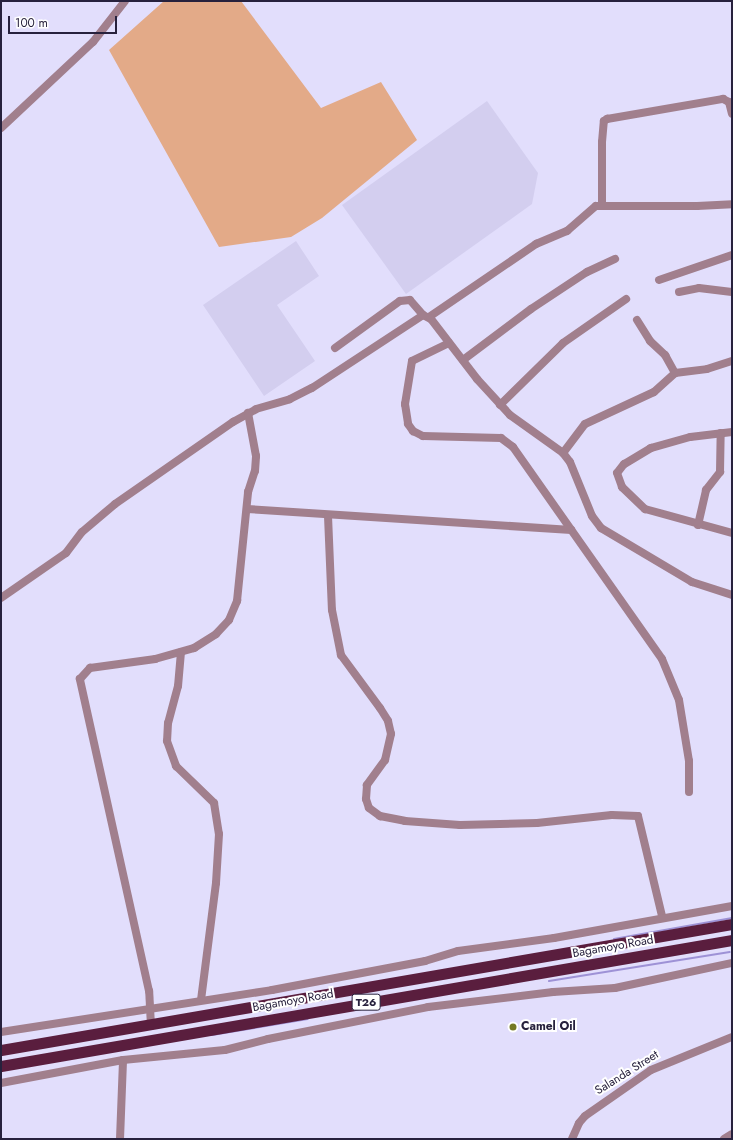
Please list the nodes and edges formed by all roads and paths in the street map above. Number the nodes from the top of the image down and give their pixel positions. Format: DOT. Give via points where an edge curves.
graph roads {
  1 [pos="125,1"];
  2 [pos="732,114"];
  3 [pos="1,128"];
  4 [pos="732,204"];
  5 [pos="602,205"];
  6 [pos="732,255"];
  7 [pos="615,259"];
  8 [pos="659,280"];
  9 [pos="679,292"];
  10 [pos="732,292"];
  11 [pos="626,299"];
  12 [pos="426,316"];
  13 [pos="637,320"];
  14 [pos="449,343"];
  15 [pos="335,348"];
  16 [pos="463,360"];
  17 [pos="732,361"];
  18 [pos="675,373"];
  19 [pos="500,405"];
  20 [pos="248,413"];
  21 [pos="732,432"];
  22 [pos="721,433"];
  23 [pos="563,453"];
  24 [pos="247,509"];
  25 [pos="328,516"];
  26 [pos="698,525"];
  27 [pos="571,530"];
  28 [pos="732,533"];
  29 [pos="732,595"];
  30 [pos="1,598"];
  31 [pos="181,652"];
  32 [pos="689,792"];
  33 [pos="732,906"];
  34 [pos="662,916"];
  35 [pos="732,924"];
  36 [pos="732,940"];
  37 [pos="732,963"];
  38 [pos="201,1000"];
  39 [pos="151,1007"];
  40 [pos="151,1026"];
  41 [pos="1,1032"];
  42 [pos="732,1037"];
  43 [pos="1,1050"];
  44 [pos="123,1060"];
  45 [pos="1,1066"];
  46 [pos="1,1083"];
  47 [pos="732,1134"];
  48 [pos="120,1139"];
  49 [pos="572,1139"];
  50 [pos="724,1139"];
  1 -- 3 [label="street" via="88,47"];
  2 -- 5 [label="street" via="729,102 723,99 604,121"];
  4 -- 5 [label="street"];
  5 -- 12 [label="street" via="591,210 567,231 536,244"];
  6 -- 8 [label="street"];
  7 -- 16 [label="street" via="587,272 531,308"];
  9 -- 10 [label="street" via="699,288"];
  11 -- 19 [label="street" via="563,343"];
  12 -- 14 [label="street"];
  12 -- 15 [label="street" via="410,300 400,301"];
  12 -- 20 [label="street" via="312,388 290,399"];
  13 -- 18 [label="street" via="650,341 665,354"];
  14 -- 16 [label="street"];
  14 -- 27 [label="street" via="412,361 405,404 408,424 413,431 423,436 494,438 506,441"];
  16 -- 19 [label="street"];
  17 -- 18 [label="street" via="707,369"];
  18 -- 23 [label="street" via="654,392 585,424"];
  19 -- 23 [label="street" via="520,423"];
  20 -- 24 [label="street" via="256,456"];
  20 -- 30 [label="street" via="115,504 82,532 66,553"];
  21 -- 22 [label="street"];
  22 -- 26 [label="street" via="720,472 706,490"];
  22 -- 26 [label="street" via="651,448 624,464 617,473 622,487 645,509"];
  23 -- 29 [label="street" via="570,462 592,516 601,528 692,582"];
  24 -- 25 [label="street"];
  24 -- 31 [label="street" via="243,558 234,612 216,634 194,648"];
  25 -- 27 [label="street"];
  25 -- 34 [label="street" via="332,610 341,655 380,708 388,721 391,734 385,760 367,785 366,799 369,808 380,816 405,822 460,825 537,823 612,815 638,816"];
  26 -- 28 [label="street"];
  27 -- 32 [label="street" via="639,623 670,676 679,700 685,736 691,777"];
  31 -- 38 [label="street" via="178,686 168,723 167,741 176,766 214,803 219,834 216,883"];
  31 -- 39 [label="street" via="155,659 90,668 82,674 79,683"];
  33 -- 34 [label="street"];
  34 -- 38 [label="street" via="554,938 458,951 425,961 272,990"];
  35 -- 40 [label="highway, Bagamoyo Road / T26"];
  36 -- 45 [label="highway, Bagamoyo Road / T26"];
  37 -- 44 [label="street" via="615,988 546,992 428,1007 225,1050"];
  38 -- 39 [label="street"];
  39 -- 40 [label="street"];
  39 -- 41 [label="street"];
  40 -- 43 [label="highway, Bagamoyo Road / T26"];
  42 -- 49 [label="street, Salanda Street" via="651,1070 595,1107 579,1123"];
  44 -- 46 [label="street"];
  44 -- 48 [label="street"];
  47 -- 50 [label="street"];
}
